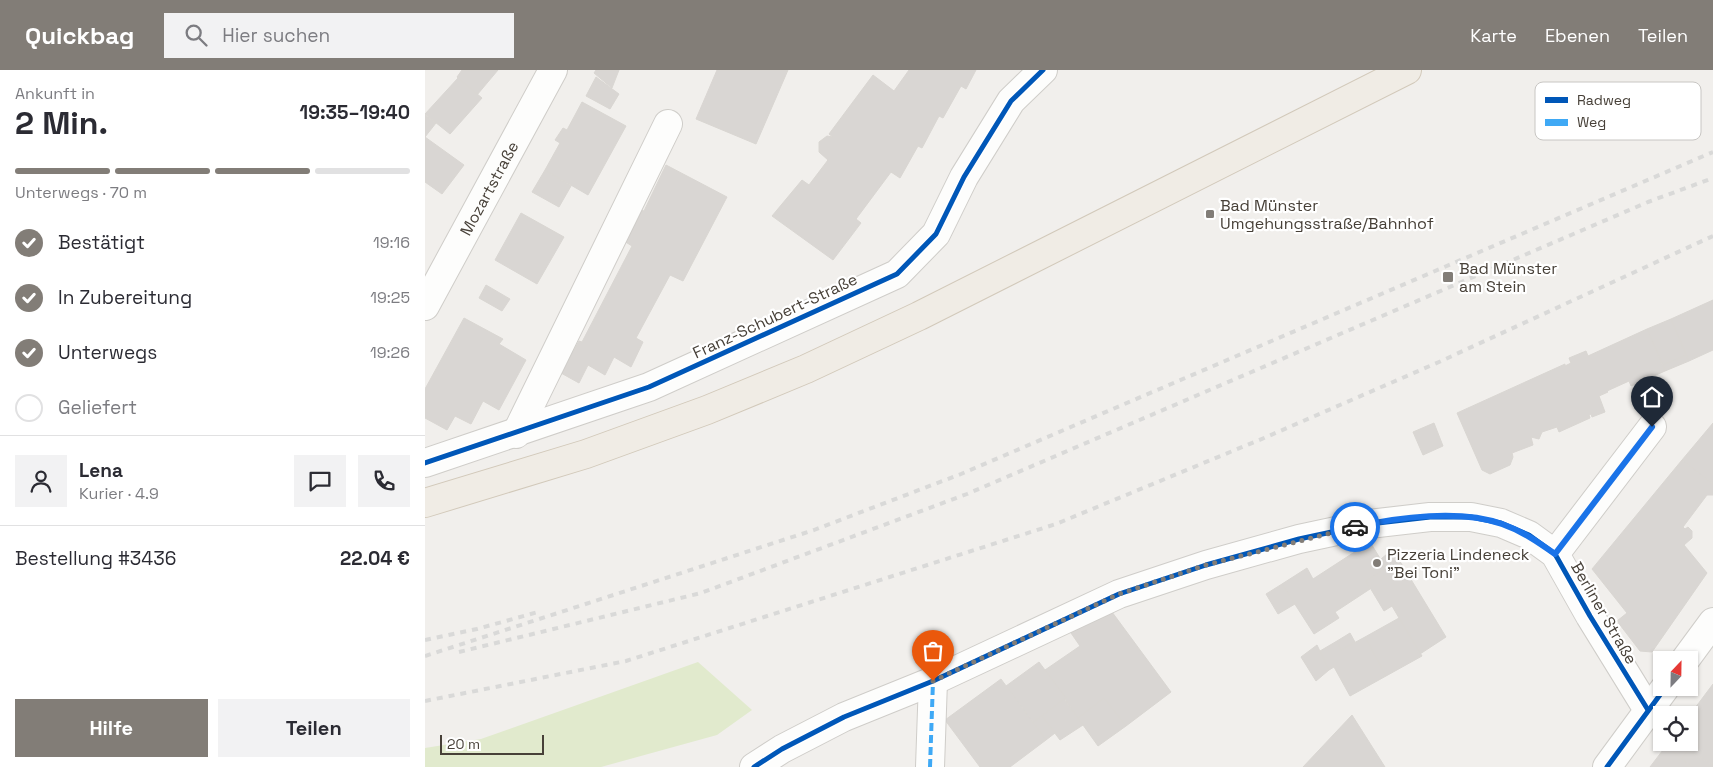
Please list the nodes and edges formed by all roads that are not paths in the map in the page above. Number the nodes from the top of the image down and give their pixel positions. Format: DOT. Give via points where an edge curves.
graph roads {
  1 [pos="553,70"];
  2 [pos="1043,70"];
  3 [pos="1407,70"];
  4 [pos="668,124"];
  5 [pos="425,306"];
  6 [pos="1652,427"];
  7 [pos="516,434"];
  8 [pos="425,463"];
  9 [pos="425,503"];
  10 [pos="1555,554"];
  11 [pos="1713,622"];
  12 [pos="1692,651"];
  13 [pos="933,681"];
  14 [pos="1659,696"];
  15 [pos="1648,710"];
  16 [pos="754,767"];
  17 [pos="930,767"];
  18 [pos="1607,767"];
  1 -- 5 [label="street, Mozartstraße"];
  2 -- 7 [label="street, Franz-Schubert-Straße" via="1011,101 964,177 936,234 897,274 649,388"];
  3 -- 9 [label="main road" via="919,316 806,369 707,410 586,454"];
  4 -- 7 [label="street"];
  6 -- 10 [label="street, Berliner Straße"];
  7 -- 8 [label="street, Franz-Schubert-Straße"];
  10 -- 13 [label="street" via="1529,535 1501,523 1471,517 1429,517 1369,524 1206,565 1119,594"];
  10 -- 15 [label="street, Berliner Straße"];
  11 -- 12 [label="street"];
  13 -- 16 [label="street" via="844,717"];
  13 -- 17 [label="street"];
  14 -- 15 [label="street"];
  15 -- 18 [label="street"];
}
